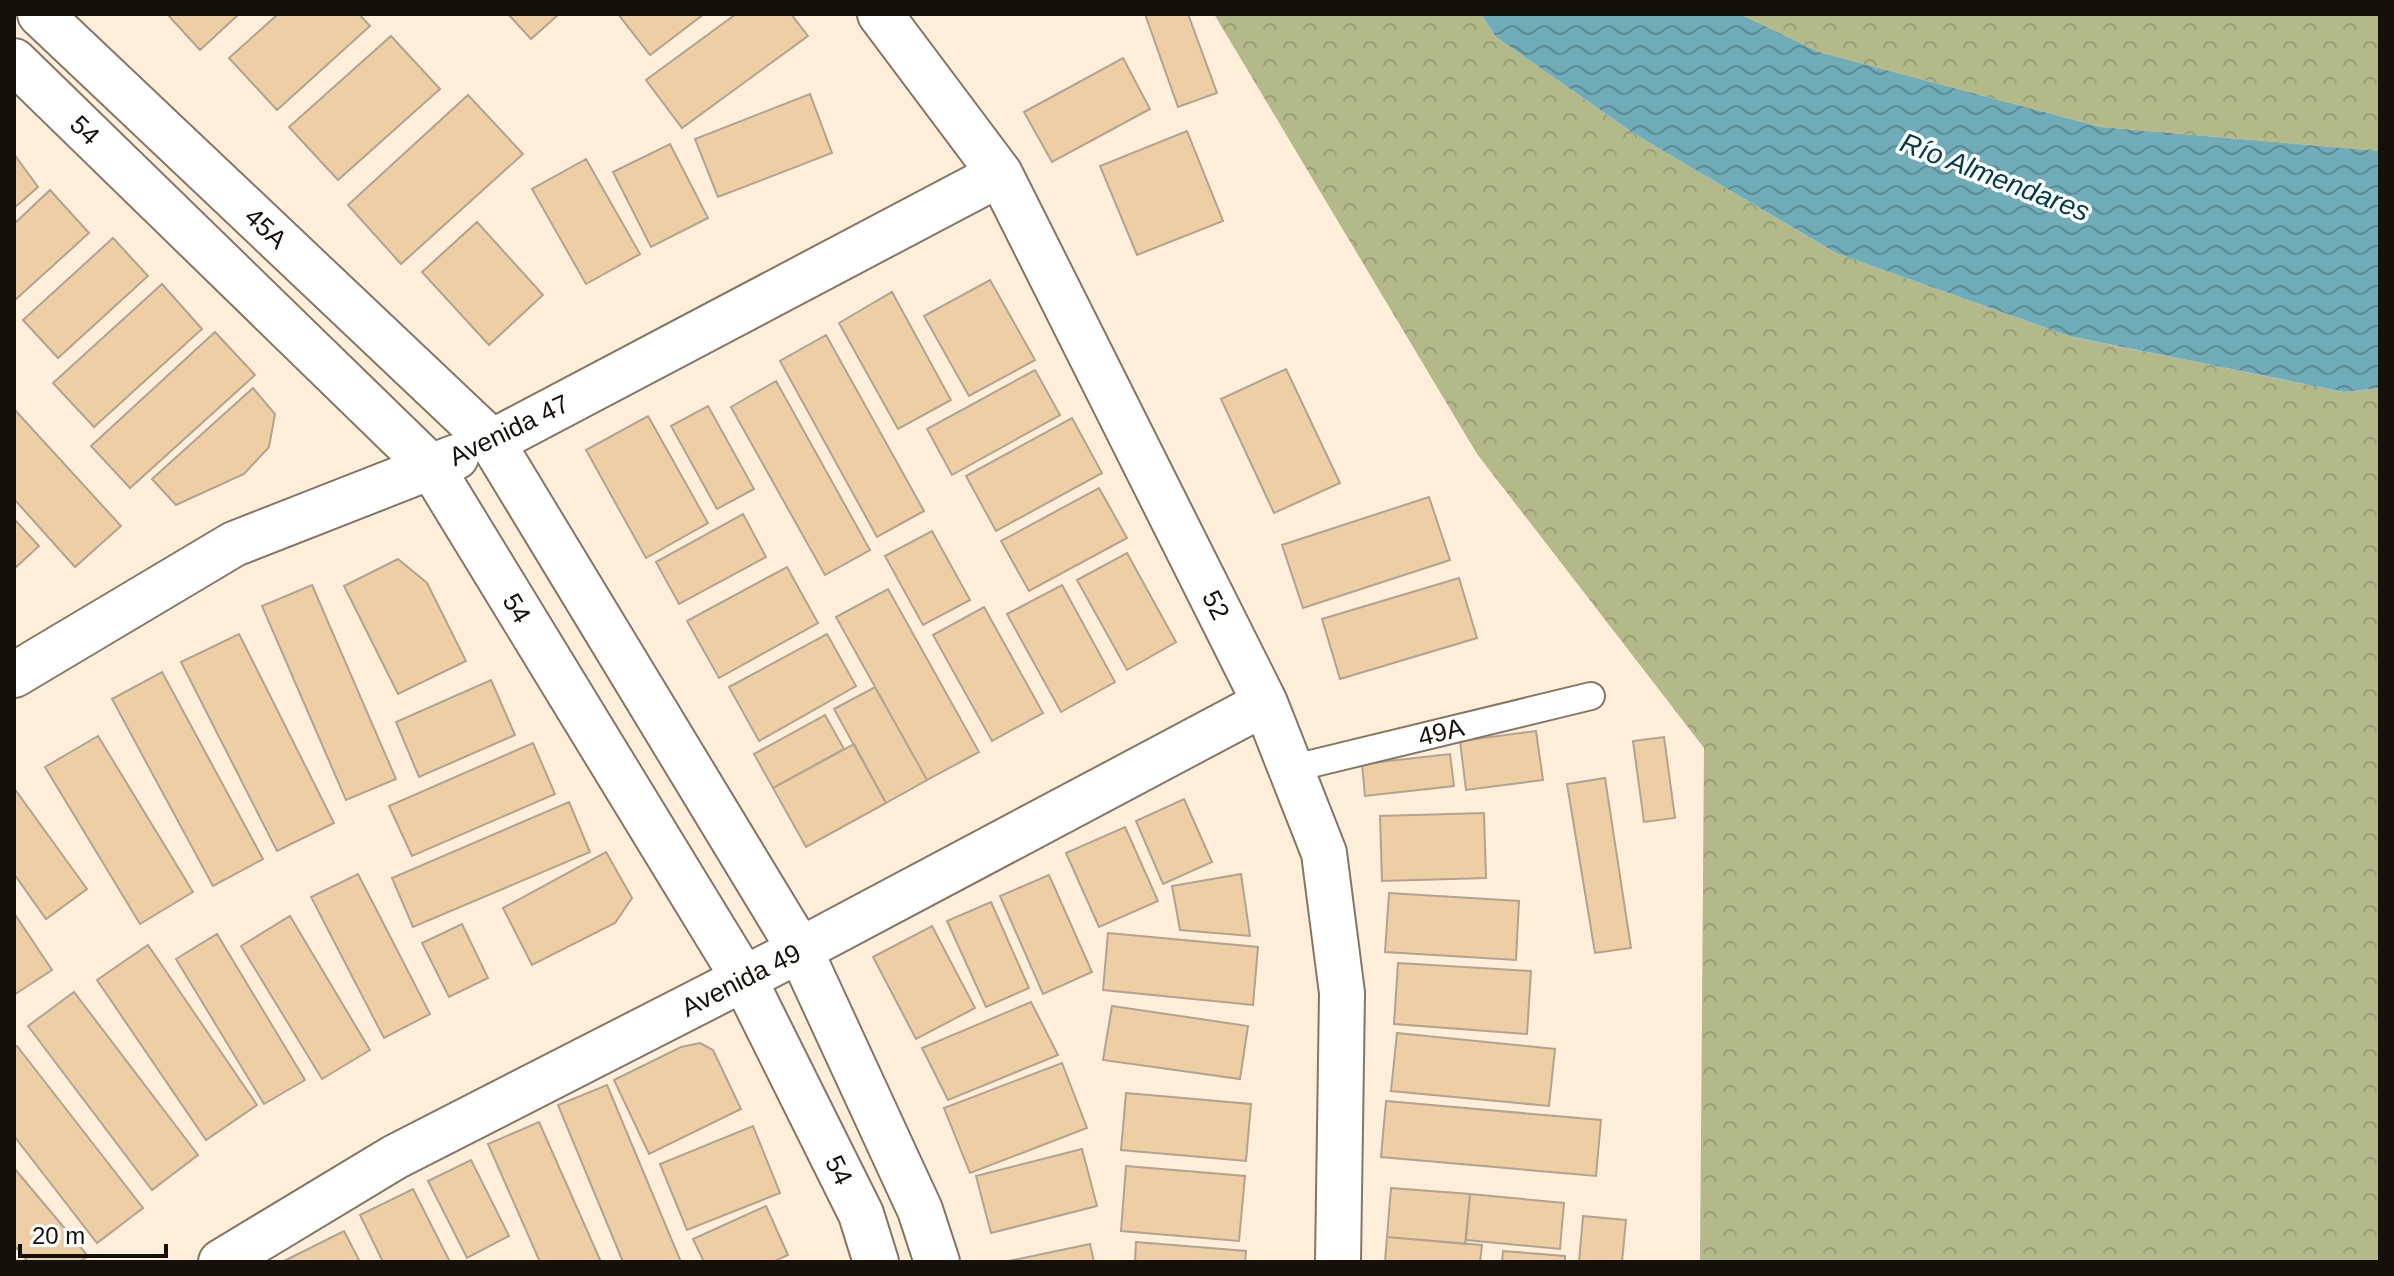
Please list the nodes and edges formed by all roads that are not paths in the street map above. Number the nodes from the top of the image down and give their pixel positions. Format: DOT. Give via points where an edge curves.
graph roads {
  1 [pos="880,14"];
  2 [pos="44,18"];
  3 [pos="14,58"];
  4 [pos="1000,174"];
  5 [pos="492,442"];
  6 [pos="432,468"];
  7 [pos="14,675"];
  8 [pos="1591,696"];
  9 [pos="1265,703"];
  10 [pos="1290,769"];
  11 [pos="800,950"];
  12 [pos="744,979"];
  13 [pos="221,1262"];
  14 [pos="876,1262"];
  15 [pos="937,1262"];
  16 [pos="1338,1262"];
  1 -- 4 [label="street, 52"];
  2 -- 3 [label="street"];
  2 -- 5 [label="street, 45A"];
  3 -- 6 [label="street, 54"];
  4 -- 5 [label="street, Avenida 47"];
  4 -- 9 [label="street, 52"];
  5 -- 6 [label="street, Avenida 47"];
  5 -- 11 [label="street"];
  6 -- 7 [label="street, Avenida 47" via="234,544"];
  6 -- 12 [label="street, 54"];
  8 -- 10 [label="lane, 49A"];
  9 -- 10 [label="street, 52"];
  9 -- 11 [label="street, Avenida 49"];
  10 -- 16 [label="street, 52" via="1324,853 1342,993"];
  11 -- 12 [label="street, Avenida 49"];
  11 -- 15 [label="street" via="920,1210"];
  12 -- 13 [label="street, Avenida 49" via="395,1157"];
  12 -- 14 [label="street, 54" via="861,1214"];
}
